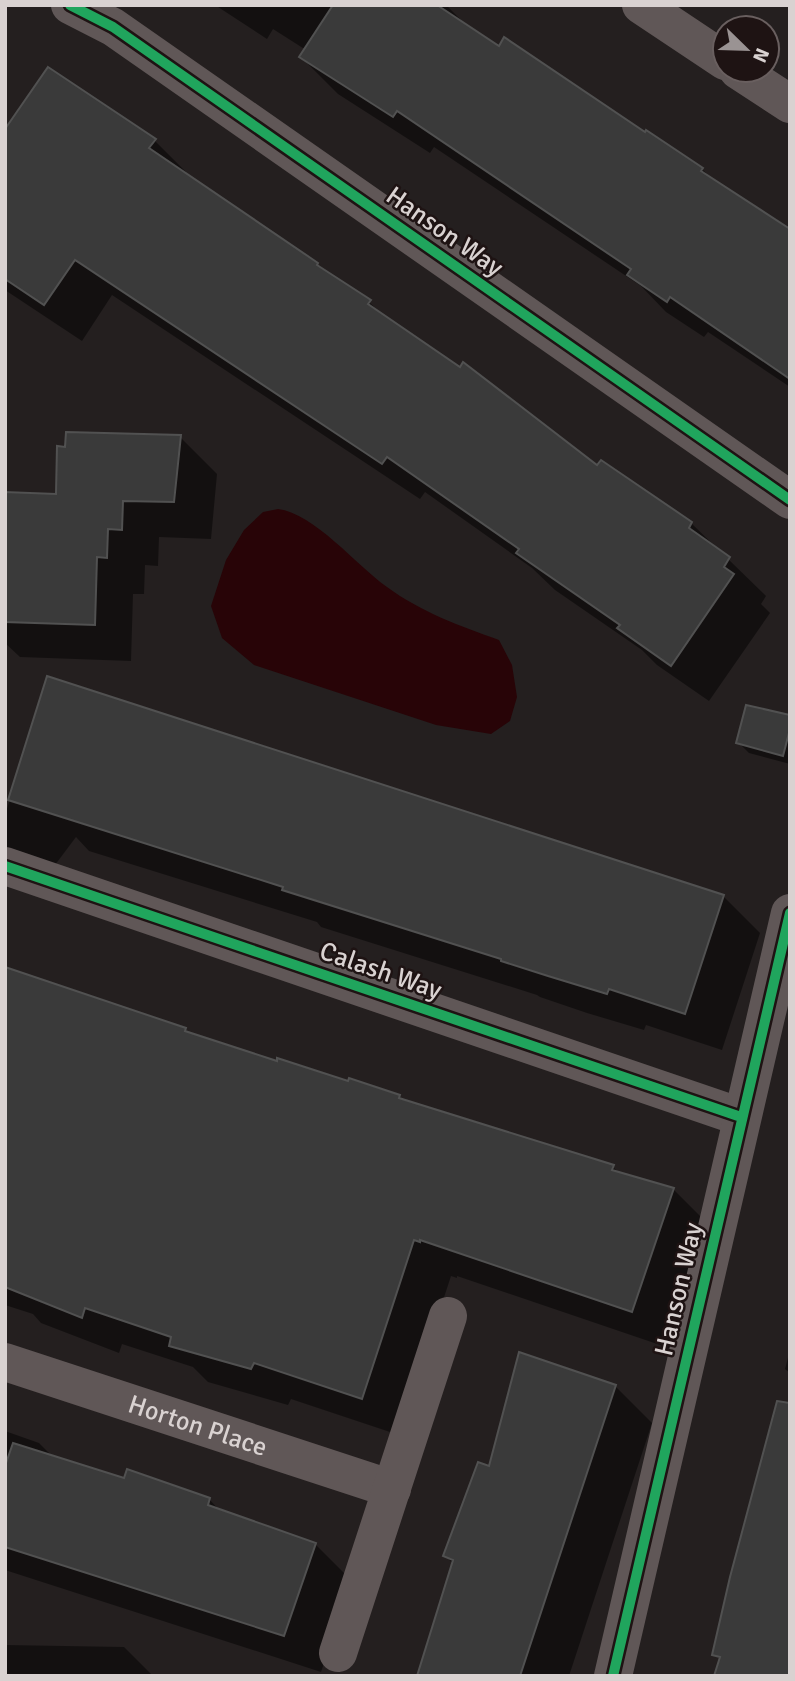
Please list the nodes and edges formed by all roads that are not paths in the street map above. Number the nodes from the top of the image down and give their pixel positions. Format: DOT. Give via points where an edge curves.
graph roads {
  1 [pos="70,5"];
  2 [pos="641,5"];
  3 [pos="711,52"];
  4 [pos="759,84"];
  5 [pos="790,104"];
  6 [pos="790,500"];
  7 [pos="5,866"];
  8 [pos="790,913"];
  9 [pos="741,1117"];
  10 [pos="448,1316"];
  11 [pos="5,1362"];
  12 [pos="392,1489"];
  13 [pos="338,1653"];
  14 [pos="612,1676"];
  1 -- 6 [label="street, Hanson Way" via="113,27"];
  2 -- 3 [label="street"];
  4 -- 5 [label="street"];
  7 -- 9 [label="street, Calash Way"];
  8 -- 9 [label="street, Hanson Way"];
  9 -- 14 [label="street, Hanson Way"];
  10 -- 12 [label="street"];
  11 -- 12 [label="street, Horton Place"];
  12 -- 13 [label="street"];
}
